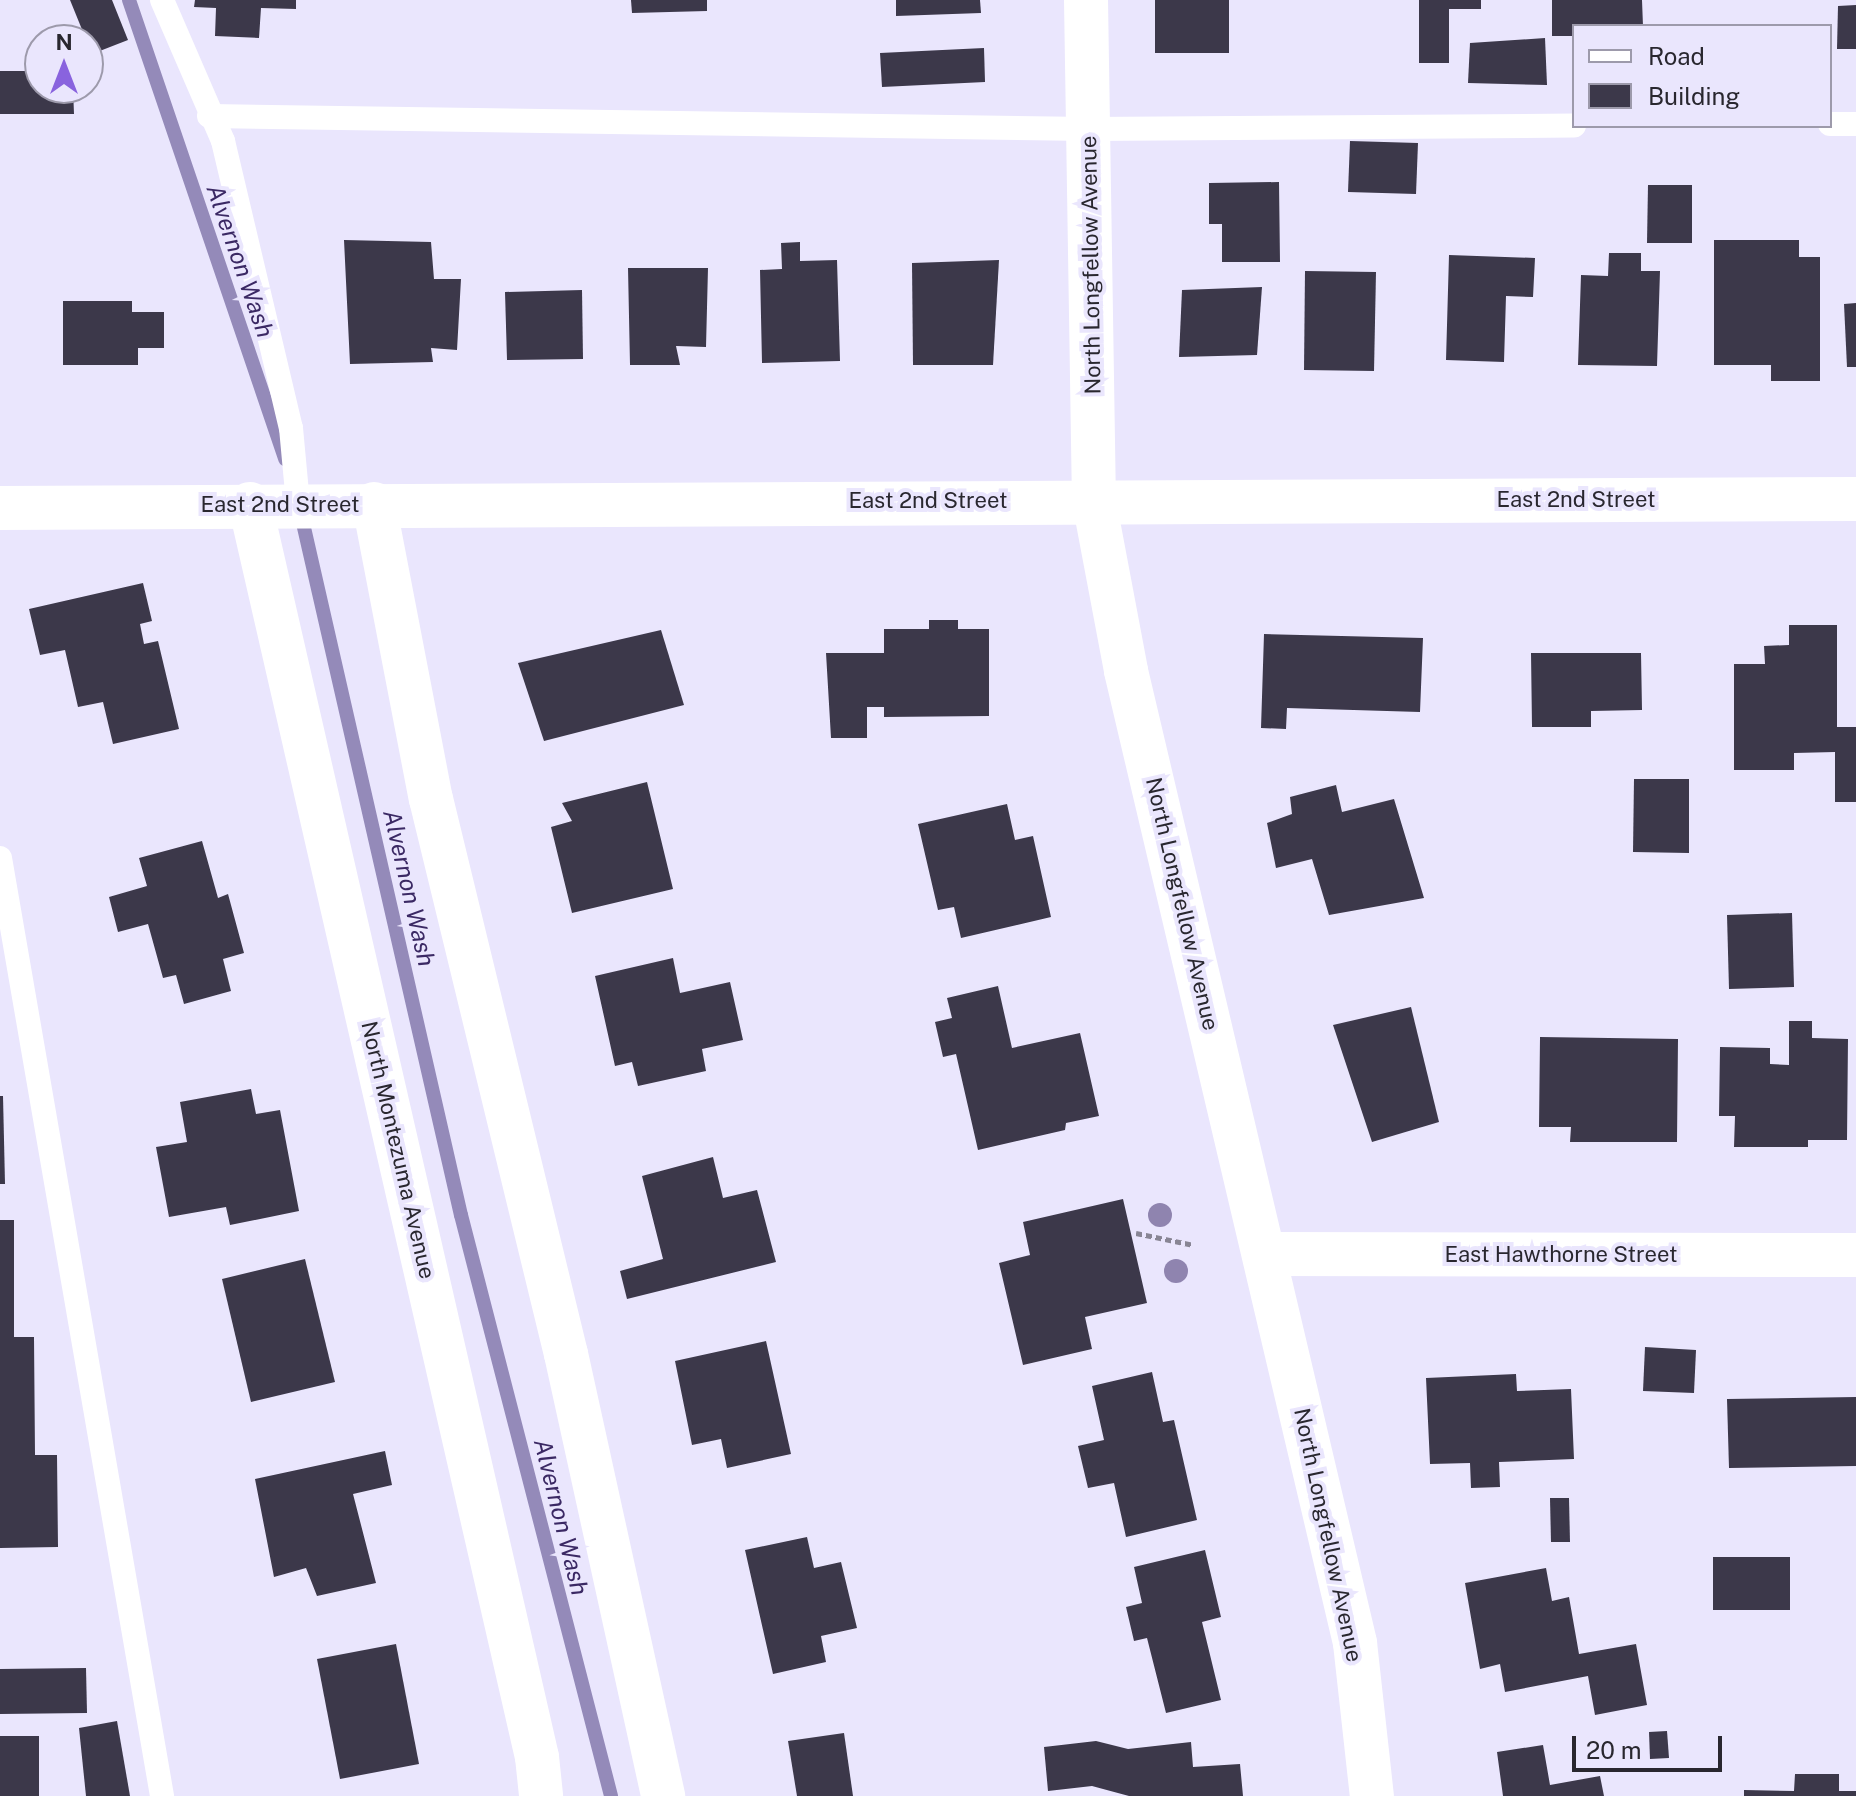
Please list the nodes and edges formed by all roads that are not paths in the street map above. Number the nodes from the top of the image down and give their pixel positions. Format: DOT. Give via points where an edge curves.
graph roads {
  1 [pos="162,0"];
  2 [pos="1086,0"];
  3 [pos="209,116"];
  4 [pos="1832,124"];
  5 [pos="1856,124"];
  6 [pos="1572,126"];
  7 [pos="1089,129"];
  8 [pos="1856,499"];
  9 [pos="1094,501"];
  10 [pos="250,504"];
  11 [pos="298,504"];
  12 [pos="374,504"];
  13 [pos="0,508"];
  14 [pos="0,858"];
  15 [pos="1266,1254"];
  16 [pos="1856,1255"];
  17 [pos="162,1796"];
  18 [pos="541,1796"];
  19 [pos="663,1796"];
  20 [pos="1372,1796"];
  1 -- 3 [label="lane"];
  2 -- 7 [label="street, North Longfellow Avenue"];
  3 -- 7 [label="lane"];
  3 -- 11 [label="lane" via="223,141 291,428"];
  4 -- 5 [label="lane"];
  6 -- 7 [label="lane"];
  7 -- 9 [label="street, North Longfellow Avenue"];
  8 -- 9 [label="street, East 2nd Street"];
  9 -- 12 [label="street, East 2nd Street"];
  9 -- 15 [label="street, North Longfellow Avenue" via="1126,671"];
  10 -- 11 [label="street, East 2nd Street"];
  10 -- 13 [label="street, East 2nd Street"];
  10 -- 18 [label="street, North Montezuma Avenue" via="537,1757"];
  11 -- 12 [label="street, East 2nd Street"];
  12 -- 19 [label="street" via="431,799 615,1564"];
  14 -- 17 [label="lane"];
  15 -- 16 [label="street, East Hawthorne Street"];
  15 -- 20 [label="street, North Longfellow Avenue" via="1355,1643"];
}
